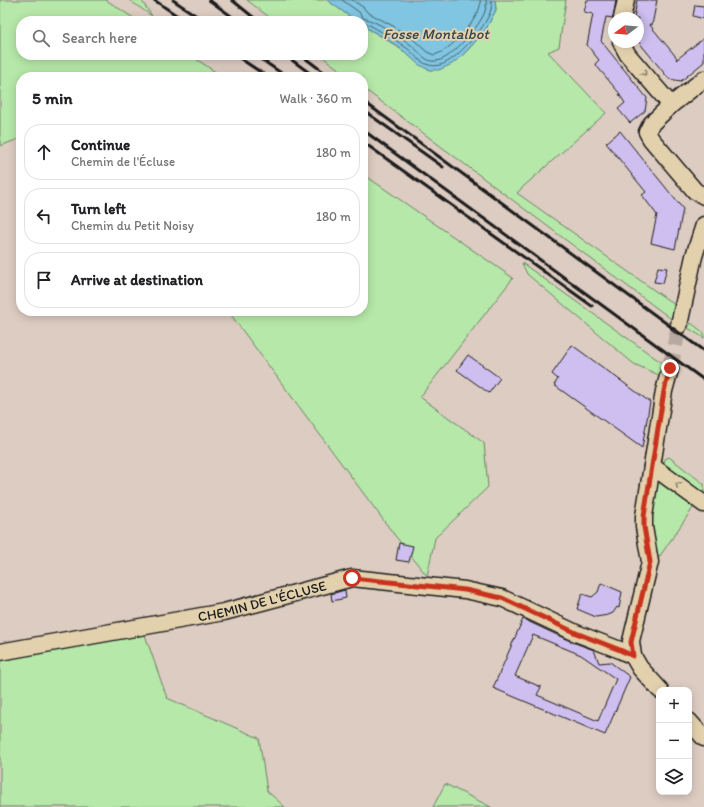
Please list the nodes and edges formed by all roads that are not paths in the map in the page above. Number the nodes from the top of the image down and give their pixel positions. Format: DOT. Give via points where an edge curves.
graph roads {
  1 [pos="626,0"];
  2 [pos="623,12"];
  3 [pos="624,48"];
  4 [pos="704,80"];
  5 [pos="672,105"];
  6 [pos="704,196"];
  7 [pos="704,225"];
  8 [pos="679,326"];
  9 [pos="670,368"];
  10 [pos="652,466"];
  11 [pos="704,504"];
  12 [pos="0,652"];
  13 [pos="633,656"];
  14 [pos="657,687"];
  15 [pos="691,723"];
  16 [pos="704,738"];
  1 -- 2 [label="street"];
  3 -- 5 [label="street, one-way"];
  4 -- 5 [label="street"];
  5 -- 6 [label="street" via="651,124 647,132 695,191"];
  7 -- 8 [label="street" via="694,256"];
  9 -- 10 [label="street"];
  11 -- 10 [label="street, one-way"];
  10 -- 13 [label="street" via="644,516 650,562 631,642"];
  12 -- 13 [label="street, CHEMIN DE L'ÉCLUSE" via="224,612 352,578 465,590 502,598 576,633"];
  13 -- 14 [label="street"];
  15 -- 16 [label="street"];
}
